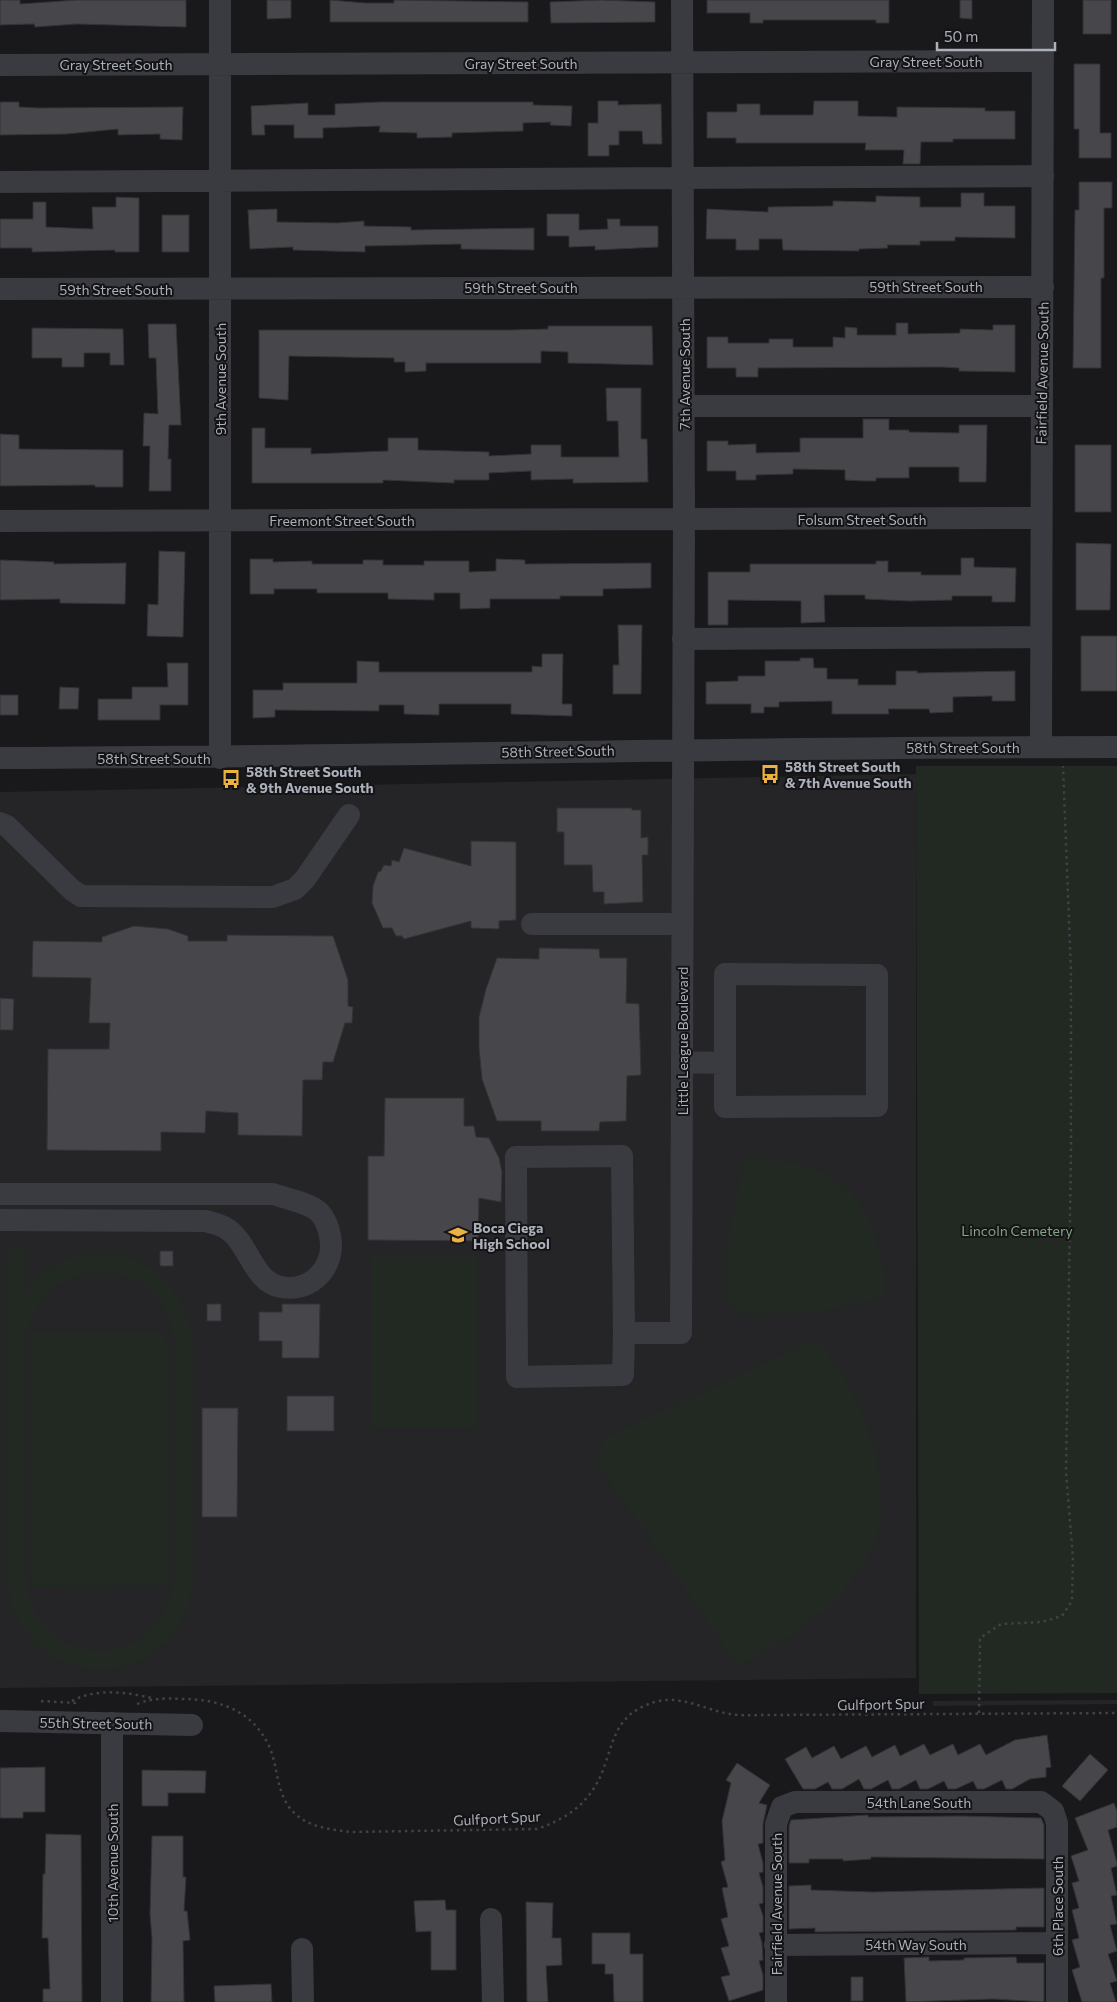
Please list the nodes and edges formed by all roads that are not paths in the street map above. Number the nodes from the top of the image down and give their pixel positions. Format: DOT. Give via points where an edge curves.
graph roads {
  1 [pos="220,0"];
  2 [pos="682,0"];
  3 [pos="1043,0"];
  4 [pos="1043,61"];
  5 [pos="682,62"];
  6 [pos="0,64"];
  7 [pos="220,64"];
  8 [pos="1042,176"];
  9 [pos="683,179"];
  10 [pos="220,181"];
  11 [pos="0,182"];
  12 [pos="684,286"];
  13 [pos="1042,286"];
  14 [pos="0,289"];
  15 [pos="220,289"];
  16 [pos="684,406"];
  17 [pos="1042,406"];
  18 [pos="1040,518"];
  19 [pos="684,519"];
  20 [pos="220,520"];
  21 [pos="0,521"];
  22 [pos="1041,636"];
  23 [pos="683,639"];
  24 [pos="1052,747"];
  25 [pos="1117,747"];
  26 [pos="682,749"];
  27 [pos="0,758"];
  28 [pos="220,758"];
  29 [pos="349,815"];
  30 [pos="4,824"];
  31 [pos="532,924"];
  32 [pos="682,924"];
  33 [pos="682,1062"];
  34 [pos="725,1063"];
  35 [pos="0,1194"];
  36 [pos="0,1220"];
  37 [pos="624,1334"];
  38 [pos="0,1721"];
  39 [pos="112,1723"];
  40 [pos="192,1724"];
  41 [pos="782,1807"];
  42 [pos="1053,1812"];
  43 [pos="491,1919"];
  44 [pos="1057,1943"];
  45 [pos="775,1945"];
  46 [pos="302,1949"];
  47 [pos="112,2002"];
  48 [pos="303,2002"];
  49 [pos="493,2002"];
  50 [pos="776,2002"];
  51 [pos="1057,2002"];
  1 -- 7 [label="street, 9th Avenue South"];
  2 -- 5 [label="street, 7th Avenue South"];
  3 -- 4 [label="street, Fairfield Avenue South"];
  4 -- 5 [label="street, Gray Street South"];
  4 -- 8 [label="street, Fairfield Avenue South"];
  5 -- 7 [label="street, Gray Street South"];
  5 -- 9 [label="street, 7th Avenue South"];
  6 -- 7 [label="street, Gray Street South"];
  7 -- 10 [label="street, 9th Avenue South"];
  8 -- 9 [label="street"];
  8 -- 13 [label="street, Fairfield Avenue South"];
  9 -- 10 [label="street"];
  9 -- 12 [label="street, 7th Avenue South"];
  10 -- 11 [label="street"];
  10 -- 15 [label="street, 9th Avenue South"];
  12 -- 13 [label="street, 59th Street South"];
  12 -- 15 [label="street, 59th Street South"];
  12 -- 16 [label="street, 7th Avenue South"];
  13 -- 17 [label="street, Fairfield Avenue South"];
  14 -- 15 [label="street, 59th Street South"];
  15 -- 20 [label="street, 9th Avenue South"];
  16 -- 17 [label="street"];
  16 -- 19 [label="street, 7th Avenue South"];
  17 -- 18 [label="street, Fairfield Avenue South"];
  18 -- 19 [label="street, Folsum Street South"];
  18 -- 22 [label="street, Fairfield Avenue South"];
  19 -- 20 [label="street, Freemont Street South"];
  19 -- 23 [label="street, 7th Avenue South"];
  20 -- 21 [label="street, Freemont Street South"];
  20 -- 28 [label="street, 9th Avenue South"];
  22 -- 23 [label="street"];
  22 -- 24 [label="street, Fairfield Avenue South"];
  23 -- 26 [label="street, 7th Avenue South"];
  24 -- 25 [label="street, 58th Street South"];
  24 -- 26 [label="street, 58th Street South"];
  26 -- 28 [label="street, 58th Street South"];
  26 -- 32 [label="street, Little League Boulevard"];
  27 -- 28 [label="street, 58th Street South"];
  29 -- 30 [label="street" via="305,879 295,889 273,897 87,896 72,890"];
  31 -- 32 [label="street"];
  32 -- 33 [label="street, Little League Boulevard"];
  33 -- 34 [label="street"];
  33 -- 37 [label="street, Little League Boulevard" via="681,1333"];
  34 -- 34 [label="street" via="725,1107 877,1106 877,975 725,974"];
  35 -- 36 [label="street" via="273,1194 320,1213 329,1228 332,1244 330,1259 323,1272 310,1283 294,1288 280,1287 267,1281 241,1243 225,1227 206,1221"];
  37 -- 37 [label="street" via="623,1375 517,1377 516,1157 622,1156"];
  38 -- 39 [label="street, 55th Street South"];
  39 -- 40 [label="street, 55th Street South"];
  39 -- 47 [label="street, 10th Avenue South"];
  41 -- 42 [label="street, 54th Lane South" via="795,1802 1042,1802"];
  41 -- 45 [label="street, Fairfield Avenue South" via="776,1824"];
  42 -- 44 [label="street, 6th Place South" via="1056,1823"];
  43 -- 49 [label="street"];
  44 -- 45 [label="street, 54th Way South"];
  44 -- 51 [label="street, 6th Place South"];
  45 -- 50 [label="street, Fairfield Avenue South"];
  46 -- 48 [label="street"];
}
